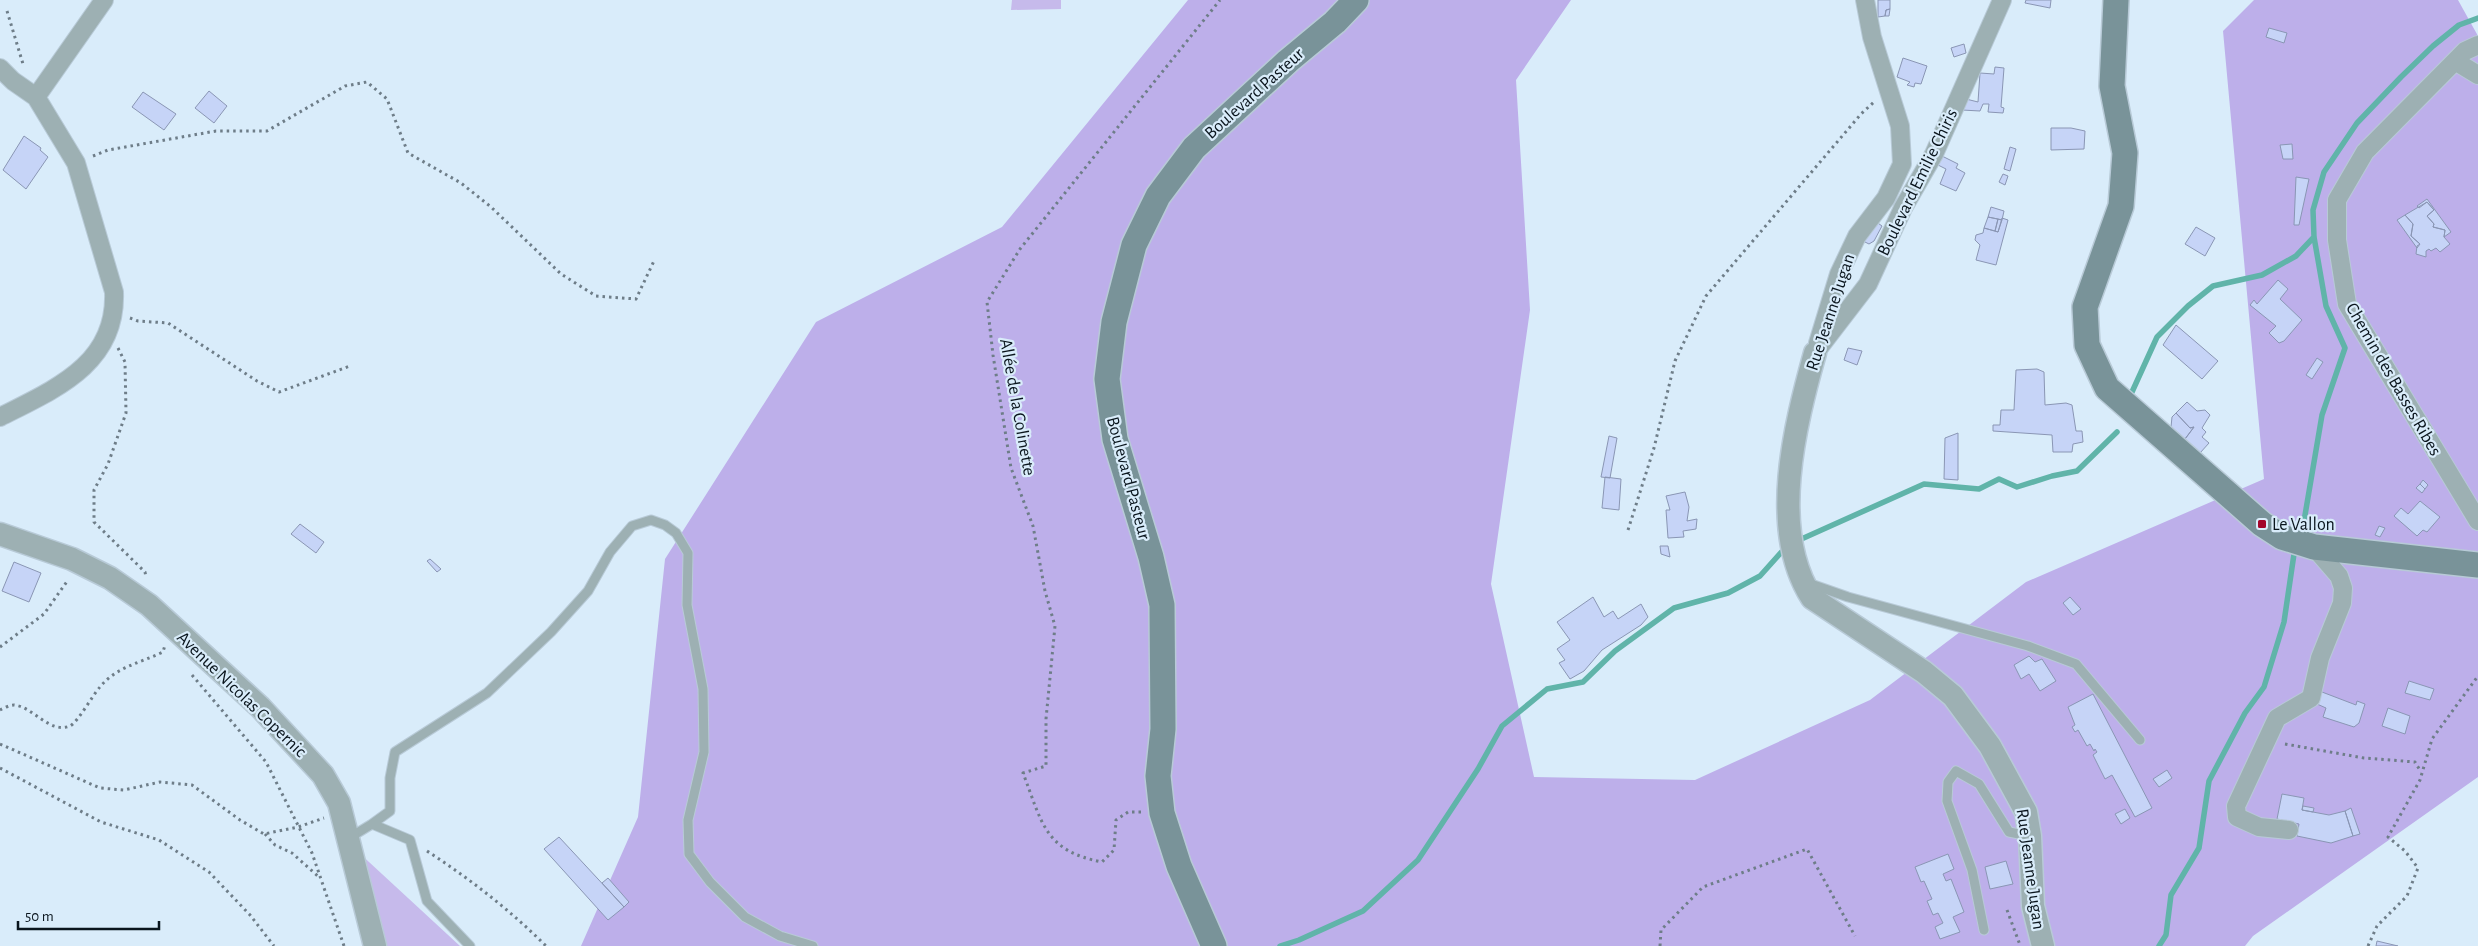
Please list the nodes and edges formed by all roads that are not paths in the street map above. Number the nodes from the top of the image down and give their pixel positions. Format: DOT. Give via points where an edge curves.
graph roads {
  1 [pos="104,0"];
  2 [pos="1356,0"];
  3 [pos="1866,0"];
  4 [pos="2002,0"];
  5 [pos="2116,0"];
  6 [pos="2478,45"];
  7 [pos="2455,62"];
  8 [pos="0,68"];
  9 [pos="2478,75"];
  10 [pos="36,97"];
  11 [pos="1815,353"];
  12 [pos="0,417"];
  13 [pos="2478,521"];
  14 [pos="0,534"];
  15 [pos="2314,547"];
  16 [pos="2478,565"];
  17 [pos="1798,570"];
  18 [pos="2140,740"];
  19 [pos="372,824"];
  20 [pos="2289,830"];
  21 [pos="2030,836"];
  22 [pos="347,840"];
  23 [pos="1984,930"];
  24 [pos="375,946"];
  25 [pos="470,946"];
  26 [pos="814,946"];
  27 [pos="1214,946"];
  28 [pos="2043,946"];
  1 -- 10 [label="street"];
  2 -- 27 [label="main road, Boulevard Pasteur" via="1194,148 1158,196 1134,245 1114,322 1107,379 1115,439 1151,557 1162,606 1163,729 1158,776 1162,813 1190,892"];
  3 -- 11 [label="street, Rue Jeanne Jugan" via="1886,90 1900,126 1902,164 1886,198 1857,236 1842,267"];
  4 -- 11 [label="street, Boulevard Emilie Chiris" via="1934,154 1903,208 1868,284"];
  5 -- 15 [label="main road" via="2112,86 2125,153 2121,206 2086,307 2087,345 2107,388 2262,524 2282,537"];
  6 -- 7 [label="street, Chemin des Basses Ribes"];
  7 -- 9 [label="street"];
  7 -- 13 [label="street, Chemin des Basses Ribes" via="2365,152 2337,200 2336,240 2347,304"];
  8 -- 10 [label="street"];
  10 -- 12 [label="street" via="76,163 114,292 115,313 106,340 87,366 54,389"];
  11 -- 17 [label="street, Rue Jeanne Jugan" via="1791,447 1790,522"];
  14 -- 22 [label="street, Avenue Nicolas Copernic" via="72,559 110,578 149,605 260,706 323,775 341,812"];
  15 -- 16 [label="main road"];
  15 -- 20 [label="street" via="2339,576 2343,588 2342,603 2320,658 2311,698 2277,718 2236,806 2237,817 2259,827"];
  17 -- 18 [label="lane" via="1848,597 2028,646 2076,664"];
  17 -- 21 [label="street, Rue Jeanne Jugan" via="1812,598 1924,672 1953,696 1990,746 2018,793 2026,812"];
  19 -- 22 [label="lane"];
  19 -- 25 [label="lane" via="410,840 427,901"];
  19 -- 26 [label="lane" via="390,810 390,778 395,752 486,693 552,632 588,590 610,552 632,526 651,520 665,524 676,533 688,552 687,605 704,707 704,752 688,820 689,854 710,882 745,917 780,936"];
  21 -- 23 [label="lane" via="2009,832 1978,784 1956,771 1948,782 1946,801 1972,870"];
  21 -- 28 [label="street, Rue Jeanne Jugan" via="2033,906"];
  22 -- 24 [label="street, Avenue Nicolas Copernic"];
}
